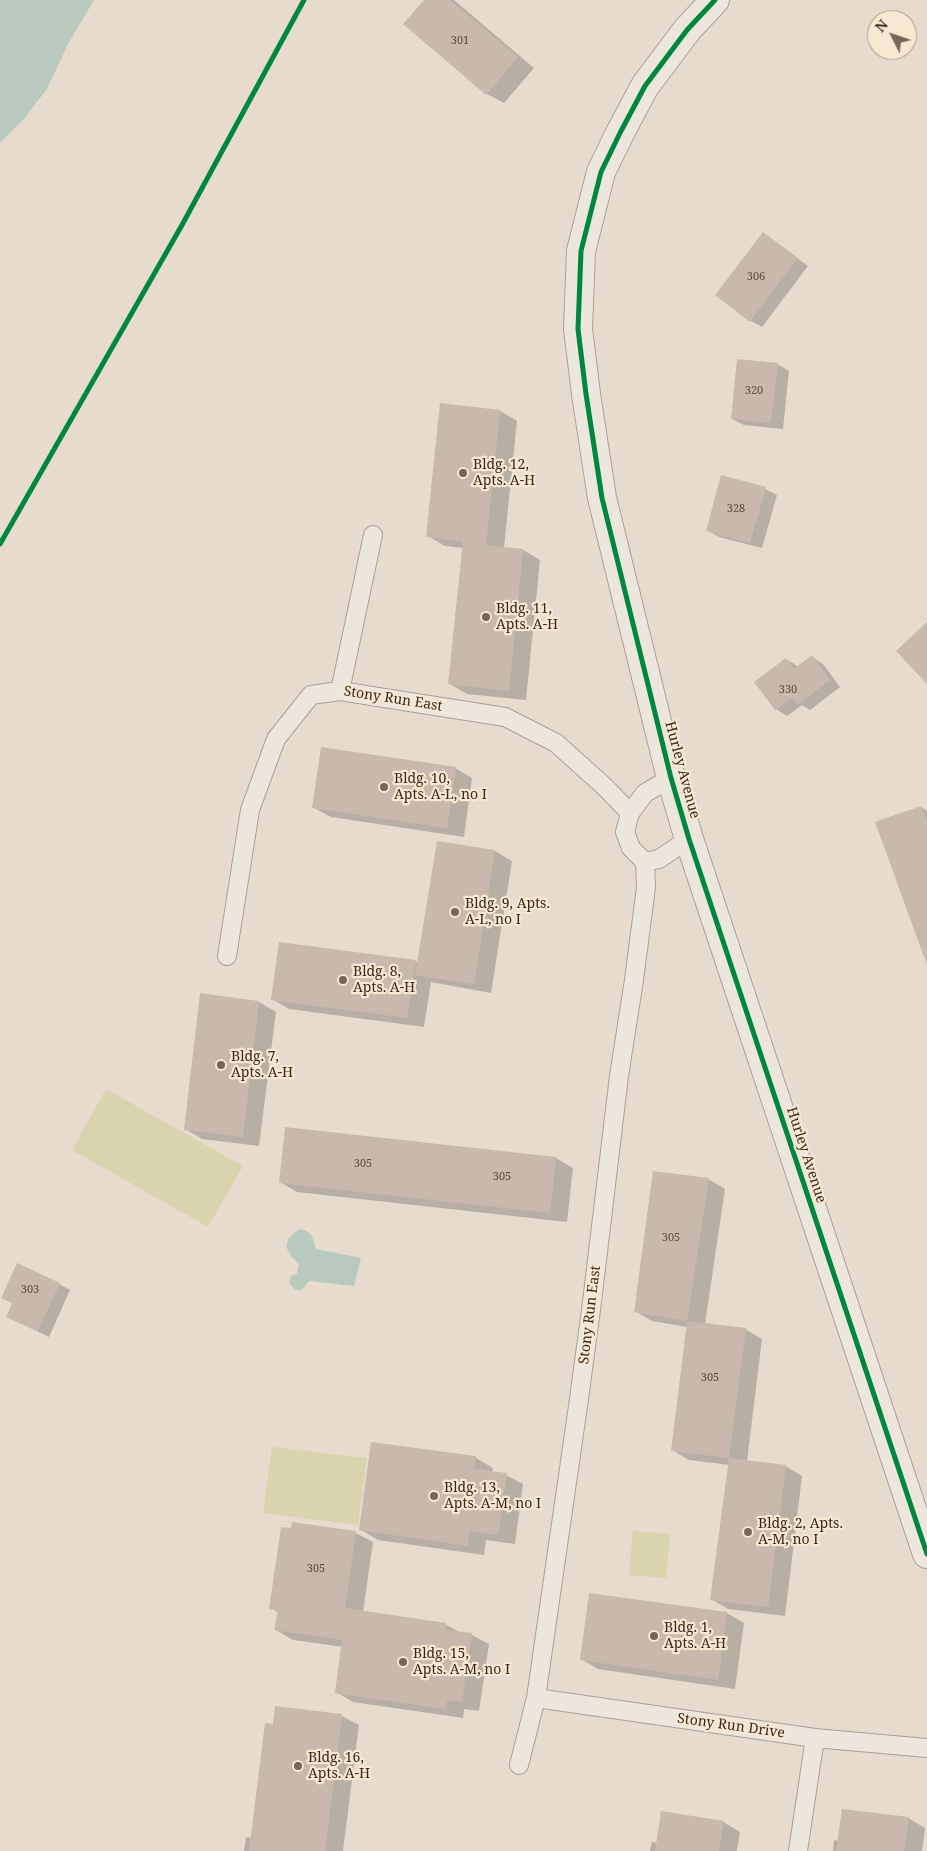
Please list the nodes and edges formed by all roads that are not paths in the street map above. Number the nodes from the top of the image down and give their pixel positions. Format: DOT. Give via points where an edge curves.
graph roads {
  1 [pos="715,0"];
  2 [pos="373,535"];
  3 [pos="340,690"];
  4 [pos="671,778"];
  5 [pos="630,813"];
  6 [pos="689,839"];
  7 [pos="645,862"];
  8 [pos="227,956"];
  9 [pos="927,1554"];
  10 [pos="536,1698"];
  11 [pos="815,1738"];
  12 [pos="927,1748"];
  13 [pos="519,1765"];
  14 [pos="798,1851"];
  1 -- 4 [label="street, Hurley Avenue" via="687,30 645,86 601,172 581,251 578,329 602,498"];
  2 -- 3 [label="lane"];
  3 -- 5 [label="lane, Stony Run East" via="505,717 556,743"];
  3 -- 8 [label="lane, Stony Run East" via="311,695 276,739 250,810"];
  4 -- 5 [label="lane" via="645,793"];
  4 -- 6 [label="street, Hurley Avenue"];
  5 -- 7 [label="lane" via="625,832 631,848"];
  6 -- 7 [label="lane" via="659,859"];
  6 -- 9 [label="street, Hurley Avenue"];
  7 -- 10 [label="lane, Stony Run East" via="646,886 591,1312"];
  10 -- 11 [label="lane, Stony Run Drive"];
  10 -- 13 [label="lane, Stony Run East"];
  11 -- 12 [label="lane, Stony Run Drive"];
  11 -- 14 [label="lane"];
}
